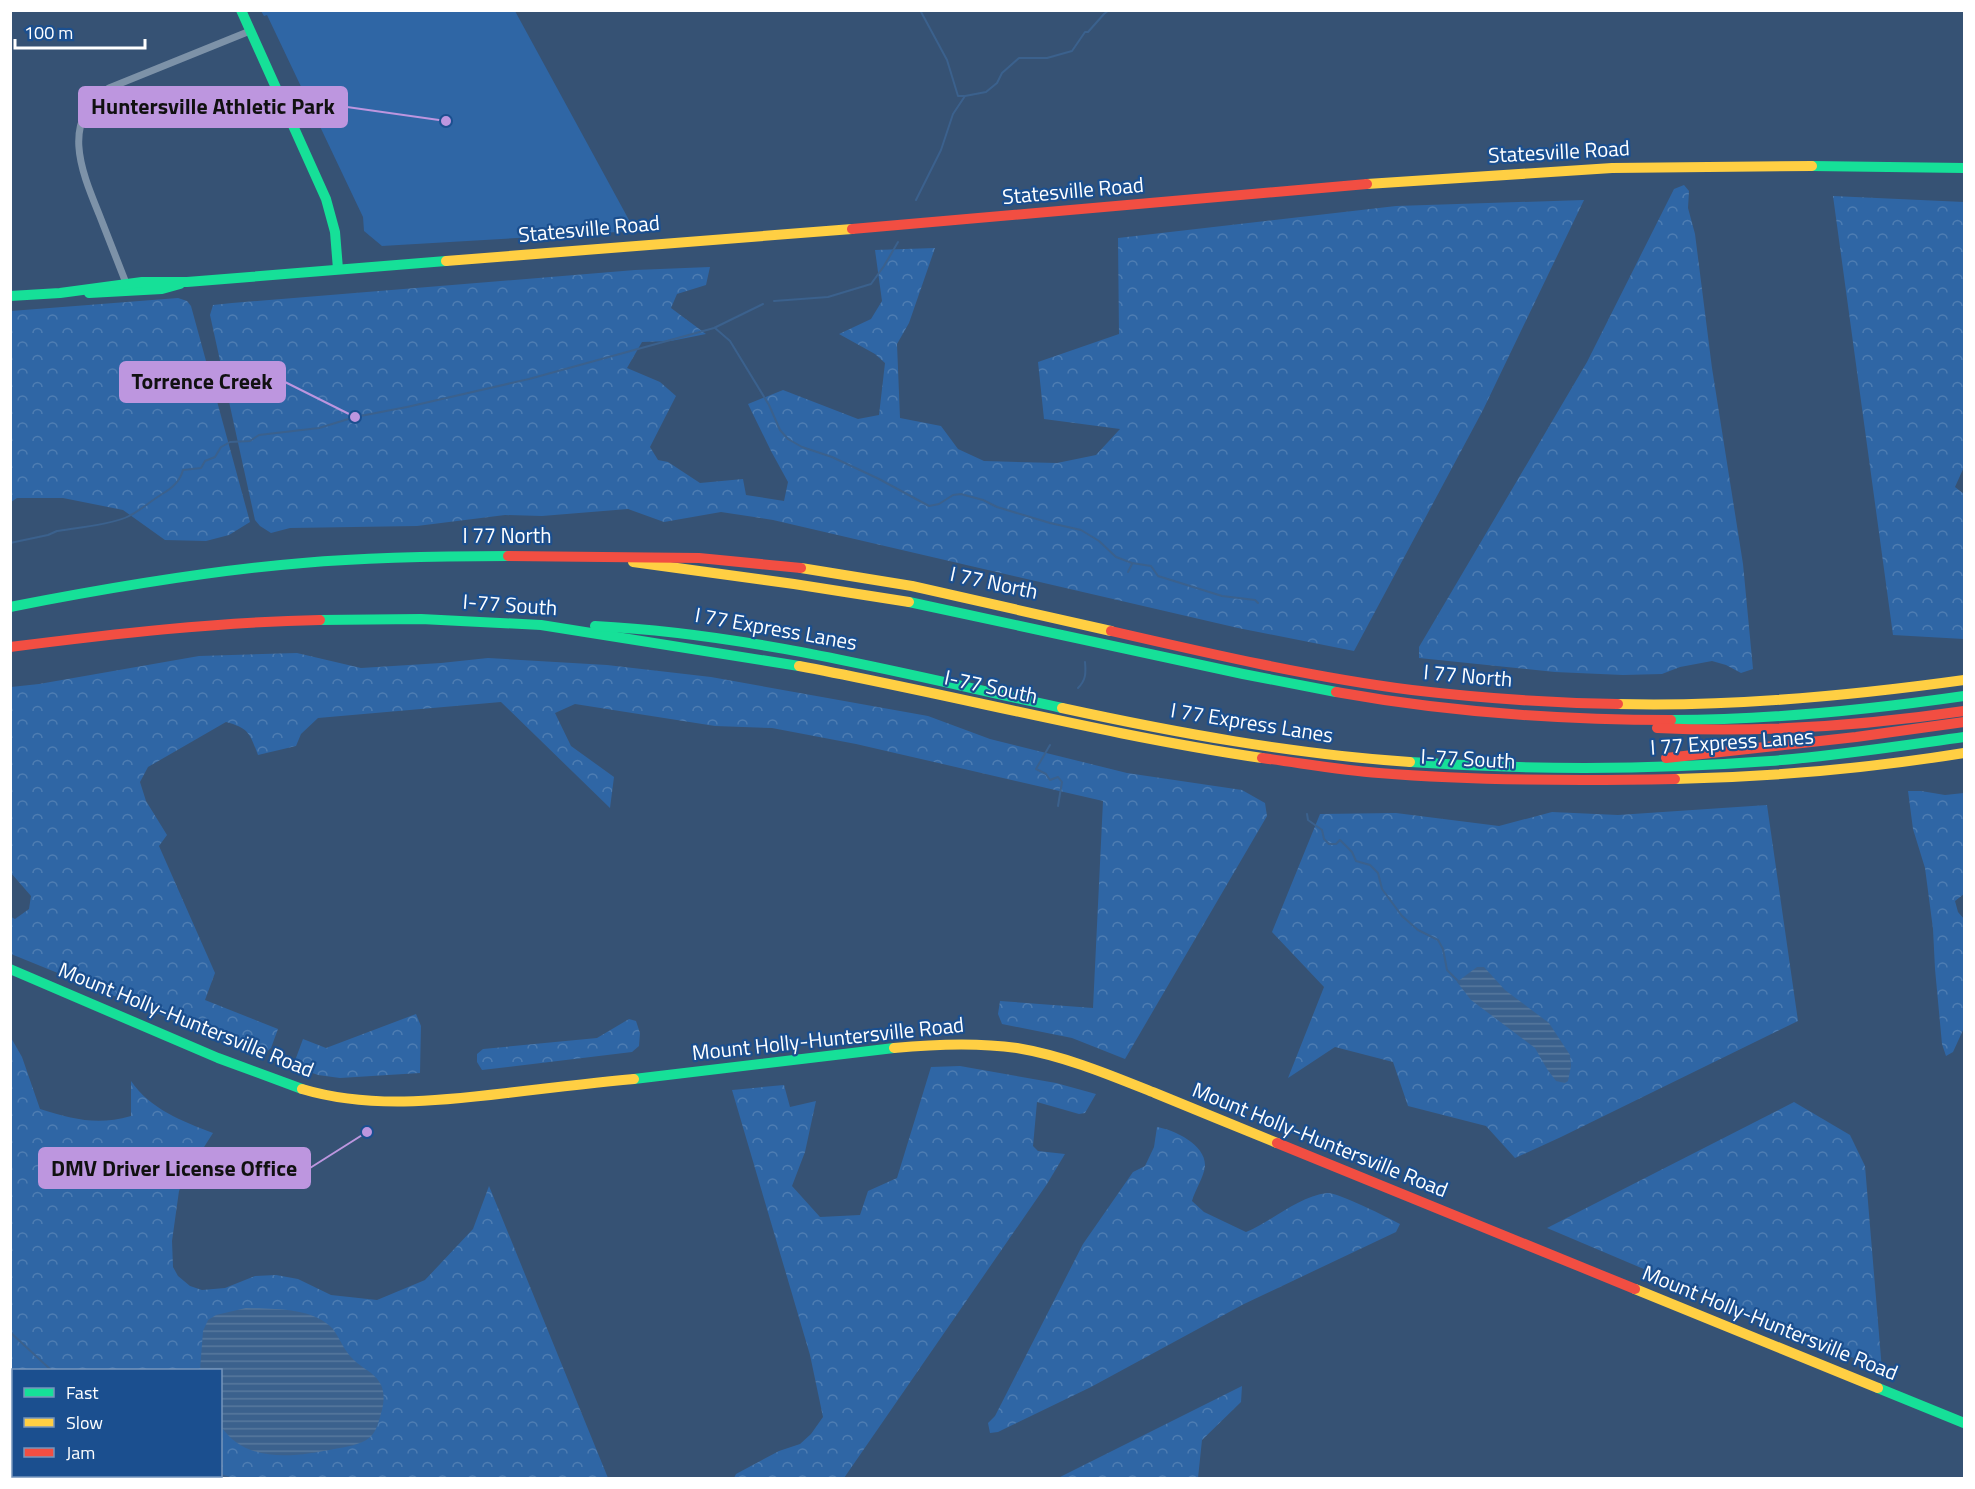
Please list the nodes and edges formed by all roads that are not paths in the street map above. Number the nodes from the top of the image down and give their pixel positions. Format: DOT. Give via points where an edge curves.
graph roads {
  1 [pos="241,10"];
  2 [pos="250,31"];
  3 [pos="1965,168"];
  4 [pos="338,269"];
  5 [pos="187,282"];
  6 [pos="126,283"];
  7 [pos="64,292"];
  8 [pos="10,296"];
  9 [pos="580,556"];
  10 [pos="10,607"];
  11 [pos="541,625"];
  12 [pos="10,647"];
  13 [pos="1965,680"];
  14 [pos="1965,696"];
  15 [pos="1965,711"];
  16 [pos="1565,718"];
  17 [pos="1965,722"];
  18 [pos="1965,737"];
  19 [pos="1965,753"];
  20 [pos="1571,768"];
  21 [pos="10,969"];
  22 [pos="1965,1423"];
  1 -- 2 [label="main road"];
  2 -- 4 [label="main road" via="326,199 336,232"];
  2 -- 6 [label="street" via="109,88 94,100 85,115 78,140 80,164"];
  3 -- 4 [label="main road, Statesville Road" via="1707,164 1558,170"];
  4 -- 5 [label="main road, Statesville Road"];
  5 -- 6 [label="main road, Statesville Road" via="162,279"];
  5 -- 7 [label="main road, Statesville Road" via="162,289"];
  6 -- 7 [label="main road, Statesville Road"];
  7 -- 8 [label="main road, Statesville Road"];
  9 -- 10 [label="main road, I 77 North" via="438,555 295,564 152,581"];
  9 -- 13 [label="main road, I 77 North" via="724,559 866,577 1280,668 1377,686 1471,696 1614,704 1708,704 1852,694"];
  9 -- 16 [label="main road, I 77 Express Lanes" via="910,602 1328,691 1458,709"];
  11 -- 12 [label="main road, I-77 South" via="421,619 277,621 133,631"];
  11 -- 19 [label="main road, I-77 South" via="801,666 1142,739 1379,773 1523,781 1667,780 1812,771"];
  11 -- 20 [label="main road, I 77 Express Lanes" via="661,630 756,643 1145,725 1286,749 1428,763"];
  14 -- 16 [label="main road, I 77 Express Lanes" via="1759,717"];
  15 -- 16 [label="main road" via="1855,725 1753,731 1653,728"];
  17 -- 20 [label="main road"];
  18 -- 20 [label="main road, I 77 Express Lanes" via="1763,761"];
  21 -- 22 [label="main road, Mount Holly-Huntersville Road" via="248,1071 305,1090 360,1101 447,1100 932,1044 996,1044 1045,1054 1098,1070"];
}
